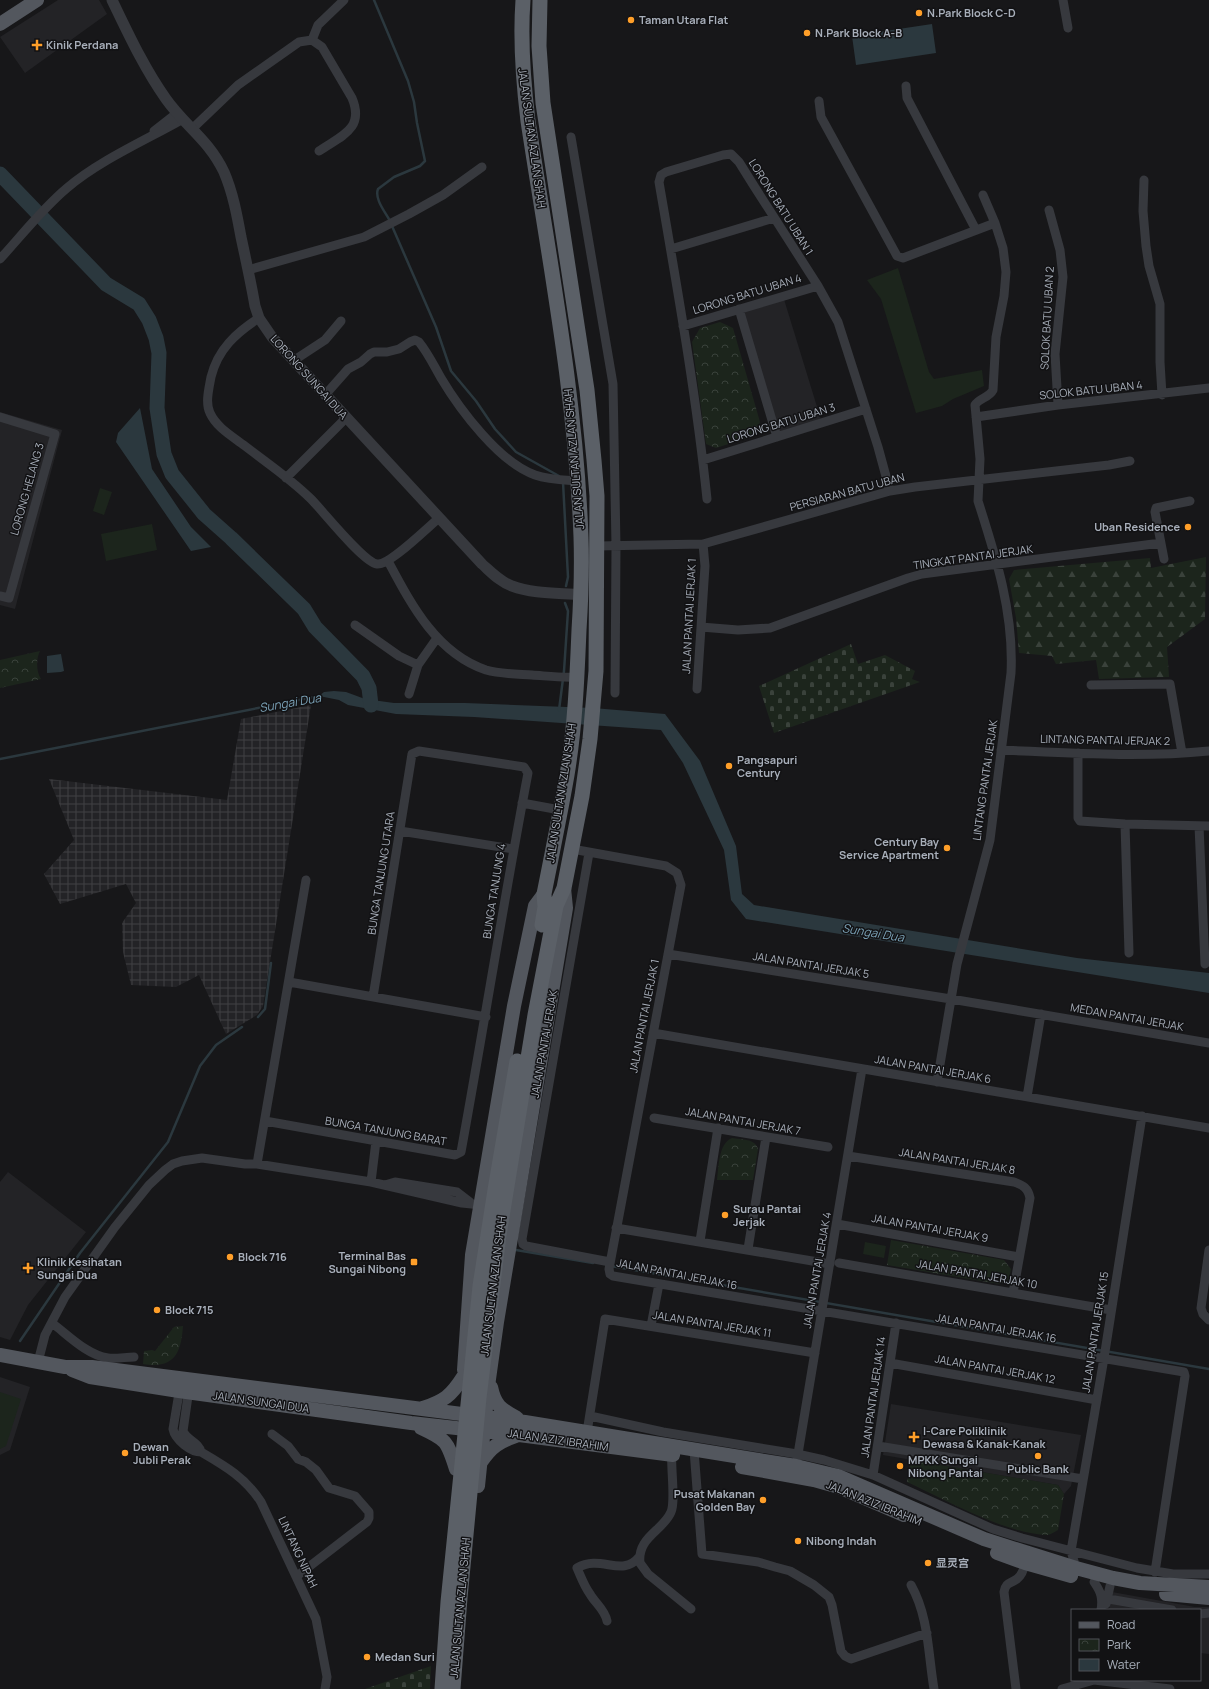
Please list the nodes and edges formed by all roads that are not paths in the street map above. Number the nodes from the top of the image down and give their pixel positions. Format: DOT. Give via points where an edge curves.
graph roads {
  1 [pos="37,0"];
  2 [pos="112,0"];
  3 [pos="344,0"];
  4 [pos="523,0"];
  5 [pos="540,0"];
  6 [pos="1066,1"];
  7 [pos="0,24"];
  8 [pos="1068,28"];
  9 [pos="312,40"];
  10 [pos="906,86"];
  11 [pos="820,101"];
  12 [pos="180,116"];
  13 [pos="193,128"];
  14 [pos="571,136"];
  15 [pos="319,151"];
  16 [pos="482,167"];
  17 [pos="1144,180"];
  18 [pos="983,195"];
  19 [pos="1049,210"];
  20 [pos="774,218"];
  21 [pos="995,224"];
  22 [pos="976,230"];
  23 [pos="671,249"];
  24 [pos="0,259"];
  25 [pos="248,270"];
  26 [pos="818,286"];
  27 [pos="740,309"];
  28 [pos="259,318"];
  29 [pos="341,321"];
  30 [pos="684,326"];
  31 [pos="293,361"];
  32 [pos="1209,388"];
  33 [pos="1162,394"];
  34 [pos="325,395"];
  35 [pos="1058,405"];
  36 [pos="866,409"];
  37 [pos="0,417"];
  38 [pos="976,417"];
  39 [pos="346,418"];
  40 [pos="777,437"];
  41 [pos="703,460"];
  42 [pos="1130,461"];
  43 [pos="286,478"];
  44 [pos="572,480"];
  45 [pos="979,480"];
  46 [pos="890,491"];
  47 [pos="707,499"];
  48 [pos="1190,501"];
  49 [pos="439,518"];
  50 [pos="1161,543"];
  51 [pos="703,544"];
  52 [pos="597,546"];
  53 [pos="616,546"];
  54 [pos="1164,559"];
  55 [pos="388,561"];
  56 [pos="999,565"];
  57 [pos="581,595"];
  58 [pos="5,597"];
  59 [pos="355,625"];
  60 [pos="701,627"];
  61 [pos="437,638"];
  62 [pos="418,665"];
  63 [pos="568,677"];
  64 [pos="1091,685"];
  65 [pos="697,689"];
  66 [pos="615,693"];
  67 [pos="409,694"];
  68 [pos="1001,750"];
  69 [pos="1209,751"];
  70 [pos="413,752"];
  71 [pos="1078,753"];
  72 [pos="1182,753"];
  73 [pos="522,803"];
  74 [pos="560,810"];
  75 [pos="1126,824"];
  76 [pos="1199,826"];
  77 [pos="1209,826"];
  78 [pos="400,831"];
  79 [pos="513,849"];
  80 [pos="572,850"];
  81 [pos="589,853"];
  82 [pos="306,880"];
  83 [pos="564,888"];
  84 [pos="544,894"];
  85 [pos="1129,953"];
  86 [pos="668,954"];
  87 [pos="1205,964"];
  88 [pos="289,982"];
  89 [pos="373,997"];
  90 [pos="952,999"];
  91 [pos="1041,1014"];
  92 [pos="530,1015"];
  93 [pos="486,1017"];
  94 [pos="653,1033"];
  95 [pos="1209,1043"];
  96 [pos="862,1069"];
  97 [pos="937,1082"];
  98 [pos="1028,1097"];
  99 [pos="1142,1116"];
  100 [pos="654,1118"];
  101 [pos="265,1121"];
  102 [pos="718,1128"];
  103 [pos="1209,1128"];
  104 [pos="766,1137"];
  105 [pos="376,1141"];
  106 [pos="828,1147"];
  107 [pos="848,1156"];
  108 [pos="257,1164"];
  109 [pos="371,1182"];
  110 [pos="476,1204"];
  111 [pos="837,1224"];
  112 [pos="616,1228"];
  113 [pos="522,1239"];
  114 [pos="700,1242"];
  115 [pos="748,1249"];
  116 [pos="1209,1250"];
  117 [pos="1019,1257"];
  118 [pos="834,1263"];
  119 [pos="609,1266"];
  120 [pos="659,1284"];
  121 [pos="1013,1292"];
  122 [pos="469,1293"];
  123 [pos="502,1299"];
  124 [pos="822,1308"];
  125 [pos="1111,1310"];
  126 [pos="1209,1320"];
  127 [pos="52,1323"];
  128 [pos="896,1323"];
  129 [pos="651,1326"];
  130 [pos="815,1353"];
  131 [pos="1104,1353"];
  132 [pos="0,1355"];
  133 [pos="134,1357"];
  134 [pos="38,1362"];
  135 [pos="890,1363"];
  136 [pos="464,1377"];
  137 [pos="489,1379"];
  138 [pos="185,1385"];
  139 [pos="1097,1400"];
  140 [pos="420,1408"];
  141 [pos="460,1414"];
  142 [pos="486,1416"];
  143 [pos="590,1416"];
  144 [pos="526,1422"];
  145 [pos="411,1423"];
  146 [pos="460,1429"];
  147 [pos="485,1431"];
  148 [pos="586,1432"];
  149 [pos="272,1434"];
  150 [pos="518,1435"];
  151 [pos="878,1446"];
  152 [pos="672,1451"];
  153 [pos="695,1454"];
  154 [pos="480,1462"];
  155 [pos="796,1466"];
  156 [pos="456,1469"];
  157 [pos="873,1475"];
  158 [pos="1083,1479"];
  159 [pos="1071,1551"];
  160 [pos="639,1557"];
  161 [pos="1058,1562"];
  162 [pos="1025,1564"];
  163 [pos="1076,1568"];
  164 [pos="1155,1572"];
  165 [pos="1209,1574"];
  166 [pos="297,1576"];
  167 [pos="911,1585"];
  168 [pos="1204,1592"];
  169 [pos="1107,1594"];
  170 [pos="691,1609"];
  171 [pos="1101,1609"];
  172 [pos="1105,1609"];
  173 [pos="1168,1609"];
  174 [pos="607,1621"];
  175 [pos="927,1633"];
  176 [pos="1090,1681"];
  177 [pos="1111,1681"];
  178 [pos="325,1689"];
  179 [pos="439,1689"];
  180 [pos="442,1689"];
  181 [pos="454,1689"];
  182 [pos="458,1689"];
  183 [pos="934,1689"];
  184 [pos="1016,1689"];
  185 [pos="1062,1689"];
  186 [pos="1170,1689"];
  1 -- 7 [label="main road"];
  2 -- 12 [label="street, LORONG SUNGAI DUA" via="142,60 166,100"];
  3 -- 9 [label="street" via="318,25"];
  4 -- 44 [label="highway, JALAN SULTAN AZLAN SHAH" via="522,62 527,114 570,398"];
  5 -- 52 [label="highway, JALAN SULTAN AZLAN SHAH" via="539,46 543,103 590,417 597,496"];
  6 -- 8 [label="street"];
  9 -- 13 [label="street" via="299,42 238,85"];
  9 -- 15 [label="street" via="322,47 352,98 357,115 355,124 348,132"];
  10 -- 22 [label="street" via="907,98"];
  11 -- 22 [label="street" via="821,117 897,256 903,258"];
  12 -- 13 [label="street, LORONG SUNGAI DUA"];
  12 -- 24 [label="street" via="68,187"];
  13 -- 25 [label="street, LORONG SUNGAI DUA" via="215,155 231,190"];
  14 -- 53 [label="street" via="613,384"];
  16 -- 25 [label="street" via="443,195 364,237"];
  17 -- 33 [label="street" via="1146,246 1160,304"];
  18 -- 21 [label="street"];
  19 -- 35 [label="street, SOLOK BATU UBAN 2" via="1060,250 1063,277 1055,354"];
  20 -- 23 [label="street"];
  20 -- 23 [label="street, LORONG BATU UBAN 1" via="735,157 731,154 708,159 666,172 661,176 659,182"];
  20 -- 26 [label="street, LORONG BATU UBAN 1"];
  21 -- 22 [label="street"];
  21 -- 38 [label="street, LINTANG PANTAI JERJAK" via="1003,248 1006,282 996,337 993,390 990,395 977,401"];
  23 -- 30 [label="street, LORONG BATU UBAN 1"];
  25 -- 28 [label="street, LORONG SUNGAI DUA"];
  26 -- 27 [label="street, LORONG BATU UBAN 4"];
  26 -- 36 [label="street, LORONG BATU UBAN 1" via="843,334"];
  27 -- 30 [label="street, LORONG BATU UBAN 4"];
  27 -- 40 [label="street"];
  28 -- 31 [label="street, LORONG SUNGAI DUA"];
  28 -- 43 [label="street" via="226,344 213,371 208,393 209,412 219,426"];
  29 -- 31 [label="street" via="325,340"];
  30 -- 41 [label="street, LORONG BATU UBAN 1"];
  31 -- 34 [label="street, LORONG SUNGAI DUA"];
  32 -- 33 [label="street, SOLOK BATU UBAN 4"];
  33 -- 35 [label="street, SOLOK BATU UBAN 4"];
  34 -- 39 [label="street, LORONG SUNGAI DUA"];
  34 -- 44 [label="street" via="348,369 370,354 398,349 415,340 419,342 442,380 489,442 512,463 535,475 556,480"];
  35 -- 38 [label="street, SOLOK BATU UBAN 4"];
  36 -- 40 [label="street, LORONG BATU UBAN 3"];
  36 -- 46 [label="street, LORONG BATU UBAN 1"];
  37 -- 58 [label="street, LORONG HELANG 3" via="55,434"];
  38 -- 45 [label="street, LINTANG PANTAI JERJAK"];
  39 -- 43 [label="street"];
  39 -- 49 [label="street, LORONG SUNGAI DUA"];
  40 -- 41 [label="street, LORONG BATU UBAN 3"];
  41 -- 47 [label="street, LORONG BATU UBAN 1"];
  42 -- 45 [label="street, PERSIARAN BATU UBAN"];
  43 -- 55 [label="street" via="310,498 370,562 382,564"];
  44 -- 57 [label="highway, JALAN SULTAN AZLAN SHAH" via="581,539"];
  45 -- 46 [label="street, PERSIARAN BATU UBAN"];
  45 -- 56 [label="street, LINTANG PANTAI JERJAK" via="978,500"];
  46 -- 51 [label="street, PERSIARAN BATU UBAN"];
  48 -- 50 [label="street" via="1156,508"];
  49 -- 55 [label="street"];
  49 -- 57 [label="street, LORONG SUNGAI DUA" via="482,564 512,586"];
  50 -- 54 [label="street"];
  50 -- 56 [label="street, TINGKAT PANTAI JERJAK"];
  51 -- 53 [label="street, PERSIARAN BATU UBAN"];
  51 -- 60 [label="street, JALAN PANTAI JERJAK 1" via="705,566"];
  52 -- 53 [label="street, PERSIARAN BATU UBAN"];
  52 -- 80 [label="highway, JALAN SULTAN AZLAN SHAH" via="594,703"];
  53 -- 66 [label="street"];
  55 -- 61 [label="street" via="407,596"];
  56 -- 60 [label="street, TINGKAT PANTAI JERJAK" via="908,578 770,628 738,630"];
  56 -- 68 [label="street, LINTANG PANTAI JERJAK" via="1012,658"];
  57 -- 63 [label="highway, JALAN SULTAN AZLAN SHAH"];
  59 -- 62 [label="street" via="399,656"];
  60 -- 65 [label="street, JALAN PANTAI JERJAK 1"];
  61 -- 62 [label="street"];
  61 -- 63 [label="street" via="454,653 486,670"];
  62 -- 67 [label="street"];
  63 -- 74 [label="highway, JALAN SULTAN AZLAN SHAH" via="575,701"];
  64 -- 72 [label="street" via="1170,684"];
  68 -- 71 [label="street, LINTANG PANTAI JERJAK 2"];
  68 -- 90 [label="street, LINTANG PANTAI JERJAK" via="990,840 957,964"];
  69 -- 72 [label="street, LINTANG PANTAI JERJAK 2"];
  70 -- 73 [label="street, BUNGA TANJUNG 4" via="524,767 528,773"];
  70 -- 78 [label="street, BUNGA TANJUNG UTARA"];
  71 -- 72 [label="street, LINTANG PANTAI JERJAK 2"];
  71 -- 75 [label="street" via="1078,819"];
  73 -- 74 [label="street"];
  73 -- 79 [label="street, BUNGA TANJUNG 4"];
  74 -- 84 [label="highway, JALAN SULTAN AZLAN SHAH"];
  75 -- 76 [label="street"];
  75 -- 85 [label="street"];
  76 -- 77 [label="street"];
  76 -- 87 [label="street"];
  78 -- 79 [label="street"];
  78 -- 89 [label="street, BUNGA TANJUNG UTARA"];
  79 -- 93 [label="street, BUNGA TANJUNG 4"];
  80 -- 81 [label="street, JALAN PANTAI JERJAK 1"];
  80 -- 83 [label="highway, JALAN SULTAN AZLAN SHAH"];
  81 -- 86 [label="street, JALAN PANTAI JERJAK 1" via="666,866 677,873 681,885"];
  81 -- 113 [label="street, JALAN PANTAI JERJAK"];
  82 -- 88 [label="street"];
  83 -- 92 [label="highway, JALAN SULTAN AZLAN SHAH" via="556,906"];
  83 -- 123 [label="main road, JALAN SULTAN AZLAN SHAH" via="566,908"];
  84 -- 92 [label="highway, JALAN SULTAN AZLAN SHAH" via="546,907"];
  84 -- 110 [label="main road, JALAN SULTAN AZLAN SHAH" via="534,906"];
  86 -- 90 [label="street, JALAN PANTAI JERJAK 5"];
  86 -- 94 [label="street, JALAN PANTAI JERJAK 1"];
  88 -- 89 [label="street"];
  88 -- 101 [label="street"];
  89 -- 93 [label="street"];
  90 -- 91 [label="street, MEDAN PANTAI JERJAK"];
  90 -- 97 [label="street, LINTANG PANTAI JERJAK"];
  91 -- 95 [label="street, MEDAN PANTAI JERJAK"];
  91 -- 98 [label="street"];
  92 -- 180 [label="highway, JALAN SULTAN AZLAN SHAH" via="494,1198 480,1286 448,1602"];
  92 -- 181 [label="highway, JALAN SULTAN AZLAN SHAH" via="492,1284 479,1398"];
  93 -- 105 [label="street, BUNGA TANJUNG BARAT" via="460,1153 455,1155"];
  94 -- 96 [label="street, JALAN PANTAI JERJAK 6"];
  94 -- 112 [label="street, JALAN PANTAI JERJAK 1"];
  96 -- 97 [label="street, JALAN PANTAI JERJAK 6"];
  96 -- 107 [label="street, JALAN PANTAI JERJAK 4"];
  97 -- 98 [label="street, JALAN PANTAI JERJAK 6"];
  98 -- 99 [label="street, JALAN PANTAI JERJAK 6"];
  99 -- 103 [label="street, JALAN PANTAI JERJAK 6"];
  99 -- 125 [label="street, JALAN PANTAI JERJAK 15"];
  100 -- 102 [label="street, JALAN PANTAI JERJAK 7"];
  101 -- 105 [label="street, BUNGA TANJUNG BARAT"];
  101 -- 108 [label="street"];
  102 -- 104 [label="street, JALAN PANTAI JERJAK 7"];
  102 -- 114 [label="street"];
  104 -- 106 [label="street, JALAN PANTAI JERJAK 7"];
  104 -- 115 [label="street"];
  105 -- 109 [label="street"];
  107 -- 111 [label="street, JALAN PANTAI JERJAK 4"];
  107 -- 117 [label="street, JALAN PANTAI JERJAK 8" via="1022,1185 1030,1198"];
  108 -- 109 [label="street"];
  108 -- 127 [label="street" via="202,1158 182,1161 165,1170 116,1227 65,1297"];
  109 -- 110 [label="street"];
  110 -- 122 [label="main road, JALAN SULTAN AZLAN SHAH"];
  111 -- 117 [label="street, JALAN PANTAI JERJAK 9"];
  111 -- 118 [label="street, JALAN PANTAI JERJAK 4"];
  112 -- 114 [label="street, JALAN PANTAI JERJAK 10"];
  112 -- 119 [label="street, JALAN PANTAI JERJAK 1"];
  113 -- 119 [label="street, JALAN PANTAI JERJAK 16" via="526,1246"];
  114 -- 115 [label="street, JALAN PANTAI JERJAK 10"];
  115 -- 118 [label="street, JALAN PANTAI JERJAK 10"];
  116 -- 126 [label="street" via="1201,1308"];
  117 -- 121 [label="street, JALAN PANTAI JERJAK 8"];
  118 -- 121 [label="street, JALAN PANTAI JERJAK 10"];
  118 -- 124 [label="street, JALAN PANTAI JERJAK 4"];
  119 -- 120 [label="street, JALAN PANTAI JERJAK 16" via="610,1274 613,1276"];
  120 -- 124 [label="street, JALAN PANTAI JERJAK 16"];
  120 -- 129 [label="street"];
  121 -- 125 [label="street, JALAN PANTAI JERJAK 10"];
  122 -- 123 [label="main road" via="480,1308 492,1308"];
  122 -- 136 [label="main road, JALAN SULTAN AZLAN SHAH"];
  123 -- 137 [label="main road, JALAN SULTAN AZLAN SHAH"];
  124 -- 128 [label="street, JALAN PANTAI JERJAK 16"];
  124 -- 130 [label="street, JALAN PANTAI JERJAK 4"];
  125 -- 131 [label="street, JALAN PANTAI JERJAK 15"];
  127 -- 133 [label="street" via="98,1355 108,1358"];
  127 -- 134 [label="street" via="43,1341"];
  128 -- 131 [label="street, JALAN PANTAI JERJAK 16"];
  128 -- 135 [label="street, JALAN PANTAI JERJAK 14"];
  129 -- 130 [label="street, JALAN PANTAI JERJAK 11"];
  129 -- 143 [label="street, JALAN PANTAI JERJAK 11" via="605,1319"];
  130 -- 155 [label="street, JALAN PANTAI JERJAK 4"];
  131 -- 139 [label="street, JALAN PANTAI JERJAK 15"];
  131 -- 164 [label="street, JALAN PANTAI JERJAK 16" via="1185,1373"];
  132 -- 134 [label="main road, JALAN SUNGAI DUA"];
  134 -- 138 [label="main road, JALAN SUNGAI DUA" via="64,1367 92,1367"];
  135 -- 139 [label="street, JALAN PANTAI JERJAK 12"];
  135 -- 151 [label="street, JALAN PANTAI JERJAK 14"];
  136 -- 140 [label="main road" via="450,1396"];
  136 -- 141 [label="main road, JALAN SULTAN AZLAN SHAH"];
  137 -- 142 [label="main road, JALAN SULTAN AZLAN SHAH"];
  137 -- 144 [label="main road" via="496,1403 504,1411"];
  138 -- 140 [label="main road, JALAN SUNGAI DUA"];
  138 -- 145 [label="main road, JALAN SUNGAI DUA"];
  138 -- 166 [label="street, LINTANG NIPAH" via="184,1434 200,1446 202,1452 228,1468 253,1489"];
  139 -- 158 [label="street, JALAN PANTAI JERJAK 15"];
  140 -- 141 [label="main road, JALAN SUNGAI DUA"];
  141 -- 142 [label="main road, JALAN AZIZ IBRAHIM"];
  141 -- 146 [label="main road, JALAN SULTAN AZLAN SHAH"];
  142 -- 144 [label="main road, JALAN AZIZ IBRAHIM"];
  142 -- 147 [label="main road, JALAN SULTAN AZLAN SHAH"];
  143 -- 148 [label="street"];
  143 -- 155 [label="street"];
  144 -- 148 [label="main road, JALAN AZIZ IBRAHIM"];
  145 -- 146 [label="main road, JALAN SUNGAI DUA"];
  145 -- 156 [label="main road" via="443,1439 450,1449"];
  146 -- 147 [label="main road, JALAN AZIZ IBRAHIM"];
  146 -- 156 [label="main road, JALAN SULTAN AZLAN SHAH"];
  147 -- 150 [label="main road, JALAN AZIZ IBRAHIM"];
  147 -- 154 [label="main road, JALAN SULTAN AZLAN SHAH"];
  148 -- 152 [label="main road, JALAN AZIZ IBRAHIM"];
  149 -- 166 [label="street" via="288,1446 298,1459 316,1470 329,1488 355,1496 369,1512 367,1522"];
  150 -- 152 [label="main road, JALAN AZIZ IBRAHIM"];
  150 -- 154 [label="main road" via="497,1443"];
  151 -- 157 [label="street, JALAN PANTAI JERJAK 14"];
  151 -- 158 [label="street"];
  152 -- 153 [label="main road, JALAN AZIZ IBRAHIM"];
  152 -- 160 [label="street" via="672,1510 666,1521 646,1542"];
  153 -- 155 [label="main road, JALAN AZIZ IBRAHIM"];
  153 -- 175 [label="street" via="702,1554 774,1566 790,1571 814,1585 829,1597 841,1651 851,1659"];
  154 -- 182 [label="main road, JALAN SULTAN AZLAN SHAH"];
  155 -- 157 [label="street" via="842,1465"];
  155 -- 161 [label="main road, JALAN AZIZ IBRAHIM" via="838,1476 984,1539"];
  155 -- 162 [label="main road, JALAN AZIZ IBRAHIM" via="953,1536"];
  156 -- 179 [label="main road, JALAN SULTAN AZLAN SHAH" via="444,1594"];
  157 -- 159 [label="street" via="993,1529"];
  158 -- 159 [label="street, JALAN PANTAI JERJAK 15"];
  159 -- 161 [label="street"];
  159 -- 163 [label="street, JALAN PANTAI JERJAK 15"];
  159 -- 164 [label="street"];
  160 -- 170 [label="street" via="643,1569"];
  160 -- 174 [label="street" via="634,1563 625,1566 600,1562 585,1563 578,1568 582,1581 606,1615"];
  161 -- 163 [label="main road, JALAN AZIZ IBRAHIM"];
  162 -- 169 [label="main road, JALAN AZIZ IBRAHIM" via="1094,1582"];
  162 -- 184 [label="street" via="1022,1573 1008,1582 1004,1592"];
  163 -- 168 [label="main road, JALAN AZIZ IBRAHIM" via="1113,1578"];
  164 -- 165 [label="street"];
  166 -- 178 [label="street, LINTANG NIPAH" via="317,1624 326,1677"];
  167 -- 175 [label="street"];
  168 -- 169 [label="main road, JALAN AZIZ IBRAHIM"];
  169 -- 171 [label="street"];
  169 -- 172 [label="street"];
  169 -- 173 [label="street"];
  175 -- 183 [label="street"];
  176 -- 185 [label="street"];
  177 -- 186 [label="street"];
}
